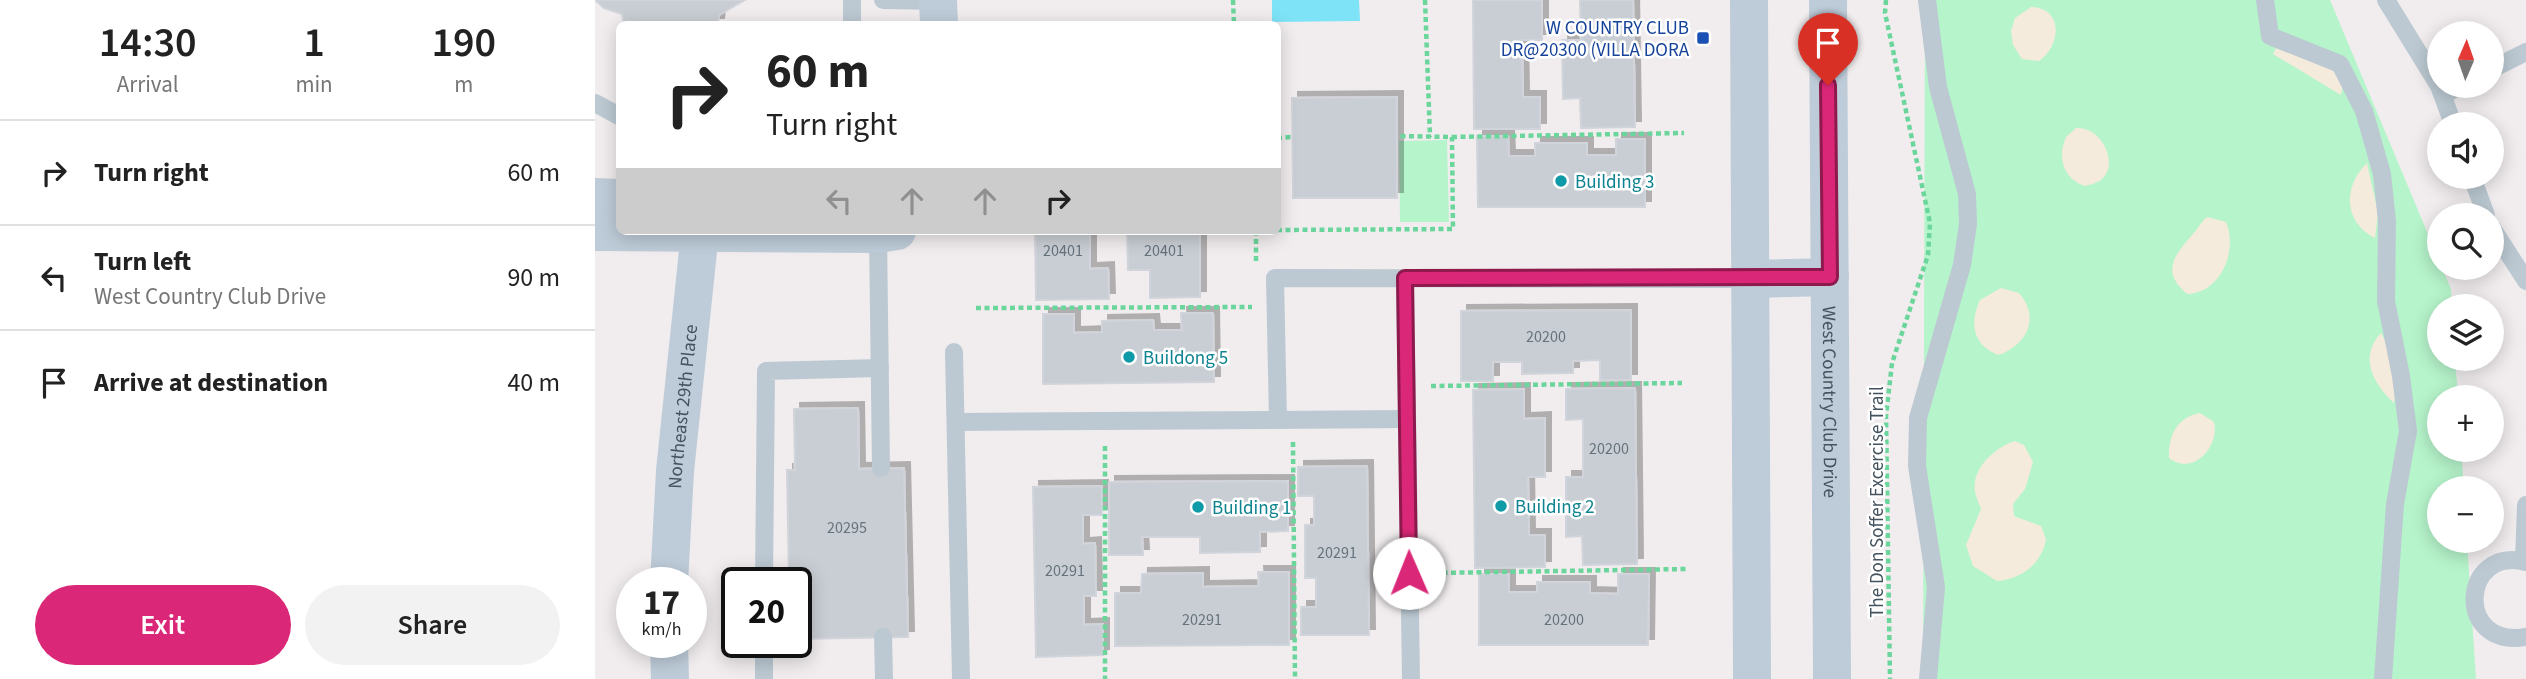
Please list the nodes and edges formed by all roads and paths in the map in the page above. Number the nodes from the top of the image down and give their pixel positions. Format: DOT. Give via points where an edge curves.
graph roads {
  1 [pos="852,0"];
  2 [pos="883,0"];
  3 [pos="1233,0"];
  4 [pos="1425,0"];
  5 [pos="1749,0"];
  6 [pos="1828,0"];
  7 [pos="1886,0"];
  8 [pos="1927,0"];
  9 [pos="2265,0"];
  10 [pos="2386,0"];
  11 [pos="939,9"];
  12 [pos="852,21"];
  13 [pos="1234,21"];
  14 [pos="2526,52"];
  15 [pos="2504,63"];
  16 [pos="2427,68"];
  17 [pos="595,103"];
  18 [pos="616,114"];
  19 [pos="1684,134"];
  20 [pos="1397,136"];
  21 [pos="1452,136"];
  22 [pos="1292,137"];
  23 [pos="1430,137"];
  24 [pos="1281,138"];
  25 [pos="595,197"];
  26 [pos="616,198"];
  27 [pos="1281,230"];
  28 [pos="595,232"];
  29 [pos="616,232"];
  30 [pos="699,235"];
  31 [pos="887,235"];
  32 [pos="2504,247"];
  33 [pos="1830,277"];
  34 [pos="1405,278"];
  35 [pos="1750,279"];
  36 [pos="2526,281"];
  37 [pos="1275,307"];
  38 [pos="977,308"];
  39 [pos="954,352"];
  40 [pos="880,368"];
  41 [pos="1682,383"];
  42 [pos="1407,386"];
  43 [pos="1407,419"];
  44 [pos="1285,420"];
  45 [pos="1105,421"];
  46 [pos="957,422"];
  47 [pos="881,468"];
  48 [pos="2526,505"];
  49 [pos="2525,561"];
  50 [pos="670,567"];
  51 [pos="764,567"];
  52 [pos="1686,569"];
  53 [pos="1409,573"];
  54 [pos="2526,637"];
  55 [pos="883,638"];
  56 [pos="669,658"];
  57 [pos="764,658"];
  58 [pos="670,679"];
  59 [pos="764,679"];
  60 [pos="884,679"];
  61 [pos="961,679"];
  62 [pos="1105,679"];
  63 [pos="1294,679"];
  64 [pos="1411,679"];
  65 [pos="1752,679"];
  66 [pos="1832,679"];
  67 [pos="1890,679"];
  68 [pos="1928,679"];
  69 [pos="2383,679"];
  1 -- 12 [label="lane"];
  2 -- 11 [label="lane"];
  3 -- 13 [label="path"];
  4 -- 23 [label="path"];
  5 -- 35 [label="street"];
  6 -- 33 [label="street, West Country Club Drive"];
  7 -- 67 [label="path, The Don Soffer Excercise Trail" via="1930,223 1928,255 1892,363 1886,416"];
  8 -- 68 [label="lane" via="1938,87 1967,194 1968,224 1962,265 1918,418 1917,466 1936,587"];
  9 -- 69 [label="lane" via="2270,36 2340,64 2364,111 2382,174 2387,220 2386,301 2408,431 2395,504"];
  10 -- 16 [label="lane"];
  14 -- 15 [label="lane"];
  17 -- 18 [label="lane"];
  19 -- 21 [label="path"];
  20 -- 23 [label="path"];
  21 -- 23 [label="path"];
  21 -- 27 [label="path" via="1453,229"];
  22 -- 24 [label="path"];
  25 -- 26 [label="street"];
  28 -- 29 [label="street"];
  30 -- 50 [label="street, Northeast 29th Place"];
  31 -- 40 [label="lane"];
  32 -- 36 [label="lane"];
  33 -- 35 [label="street"];
  33 -- 66 [label="street, West Country Club Drive"];
  34 -- 35 [label="lane"];
  34 -- 37 [label="lane" via="1275,278"];
  34 -- 42 [label="lane"];
  35 -- 65 [label="street"];
  37 -- 38 [label="path"];
  37 -- 44 [label="lane"];
  39 -- 46 [label="lane"];
  40 -- 47 [label="lane"];
  40 -- 51 [label="lane" via="766,371"];
  41 -- 42 [label="path"];
  42 -- 43 [label="lane"];
  43 -- 44 [label="lane"];
  43 -- 53 [label="lane"];
  44 -- 45 [label="lane"];
  44 -- 63 [label="path"];
  45 -- 46 [label="lane"];
  45 -- 62 [label="path"];
  46 -- 61 [label="lane"];
  48 -- 49 [label="lane"];
  49 -- 54 [label="lane" via="2511,559 2486,569 2473,593 2474,607 2488,630 2500,637"];
  52 -- 53 [label="path"];
  53 -- 64 [label="lane"];
  55 -- 60 [label="lane"];
  56 -- 58 [label="street"];
  57 -- 59 [label="lane"];
}
